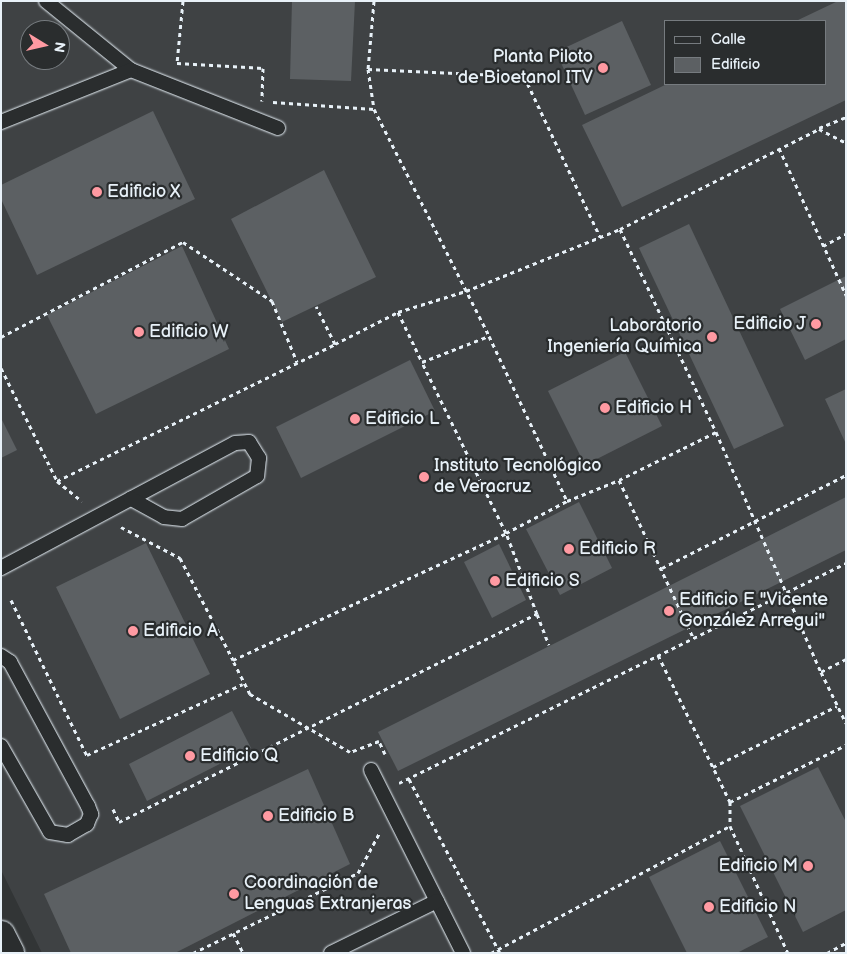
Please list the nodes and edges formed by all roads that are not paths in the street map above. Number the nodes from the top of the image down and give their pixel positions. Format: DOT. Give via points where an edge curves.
graph roads {
  1 [pos="46,1"];
  2 [pos="131,70"];
  3 [pos="3,118"];
  4 [pos="278,128"];
  5 [pos="131,499"];
  6 [pos="1,568"];
  7 [pos="1,656"];
  8 [pos="1,746"];
  9 [pos="371,770"];
  10 [pos="437,901"];
  11 [pos="1,934"];
  12 [pos="10,953"];
  13 [pos="331,953"];
  14 [pos="463,953"];
  1 -- 2 [label="lane"];
  2 -- 3 [label="lane"];
  2 -- 4 [label="lane"];
  5 -- 5 [label="lane" via="164,517 182,518 257,476 259,458 249,442 235,443"];
  5 -- 6 [label="lane"];
  7 -- 8 [label="lane" via="10,662 88,806 91,814 87,824 68,835 50,832"];
  9 -- 10 [label="lane"];
  10 -- 13 [label="lane"];
  10 -- 14 [label="lane"];
  11 -- 12 [label="main road"];
}
